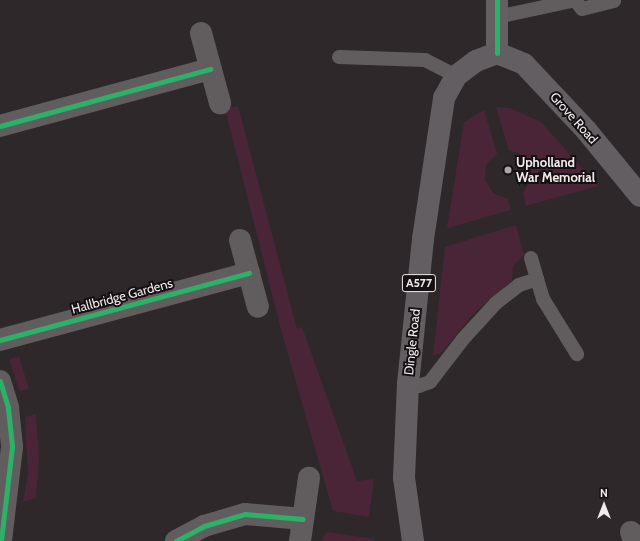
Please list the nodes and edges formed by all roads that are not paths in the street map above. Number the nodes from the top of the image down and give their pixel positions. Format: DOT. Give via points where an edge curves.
graph roads {
  1 [pos="575,0"];
  2 [pos="614,1"];
  3 [pos="495,5"];
  4 [pos="201,33"];
  5 [pos="498,53"];
  6 [pos="339,57"];
  7 [pos="210,69"];
  8 [pos="456,76"];
  9 [pos="220,104"];
  10 [pos="0,126"];
  11 [pos="640,196"];
  12 [pos="240,240"];
  13 [pos="531,258"];
  14 [pos="249,274"];
  15 [pos="537,279"];
  16 [pos="258,307"];
  17 [pos="0,340"];
  18 [pos="577,354"];
  19 [pos="0,381"];
  20 [pos="408,384"];
  21 [pos="309,478"];
  22 [pos="303,518"];
  23 [pos="1,541"];
  24 [pos="176,541"];
  25 [pos="300,541"];
  26 [pos="413,541"];
  1 -- 2 [label="lane" via="582,9"];
  1 -- 3 [label="lane"];
  3 -- 5 [label="street"];
  4 -- 7 [label="street"];
  5 -- 8 [label="main road, Dingle Road / A577" via="476,61"];
  5 -- 11 [label="main road, Grove Road" via="524,64 586,130"];
  6 -- 8 [label="lane" via="425,60"];
  7 -- 9 [label="street"];
  7 -- 10 [label="street"];
  8 -- 20 [label="main road, Dingle Road / A577" via="443,104 423,239"];
  12 -- 14 [label="street"];
  13 -- 15 [label="lane"];
  14 -- 16 [label="street"];
  14 -- 17 [label="street, Hallbridge Gardens"];
  15 -- 18 [label="lane" via="543,299"];
  15 -- 20 [label="lane" via="519,285 496,303 463,339 430,382 419,386"];
  19 -- 23 [label="street" via="8,408 12,447"];
  20 -- 26 [label="main road, Dingle Road / A577" via="404,478"];
  21 -- 22 [label="street"];
  22 -- 24 [label="street" via="245,514 204,526"];
  22 -- 25 [label="street"];
}
